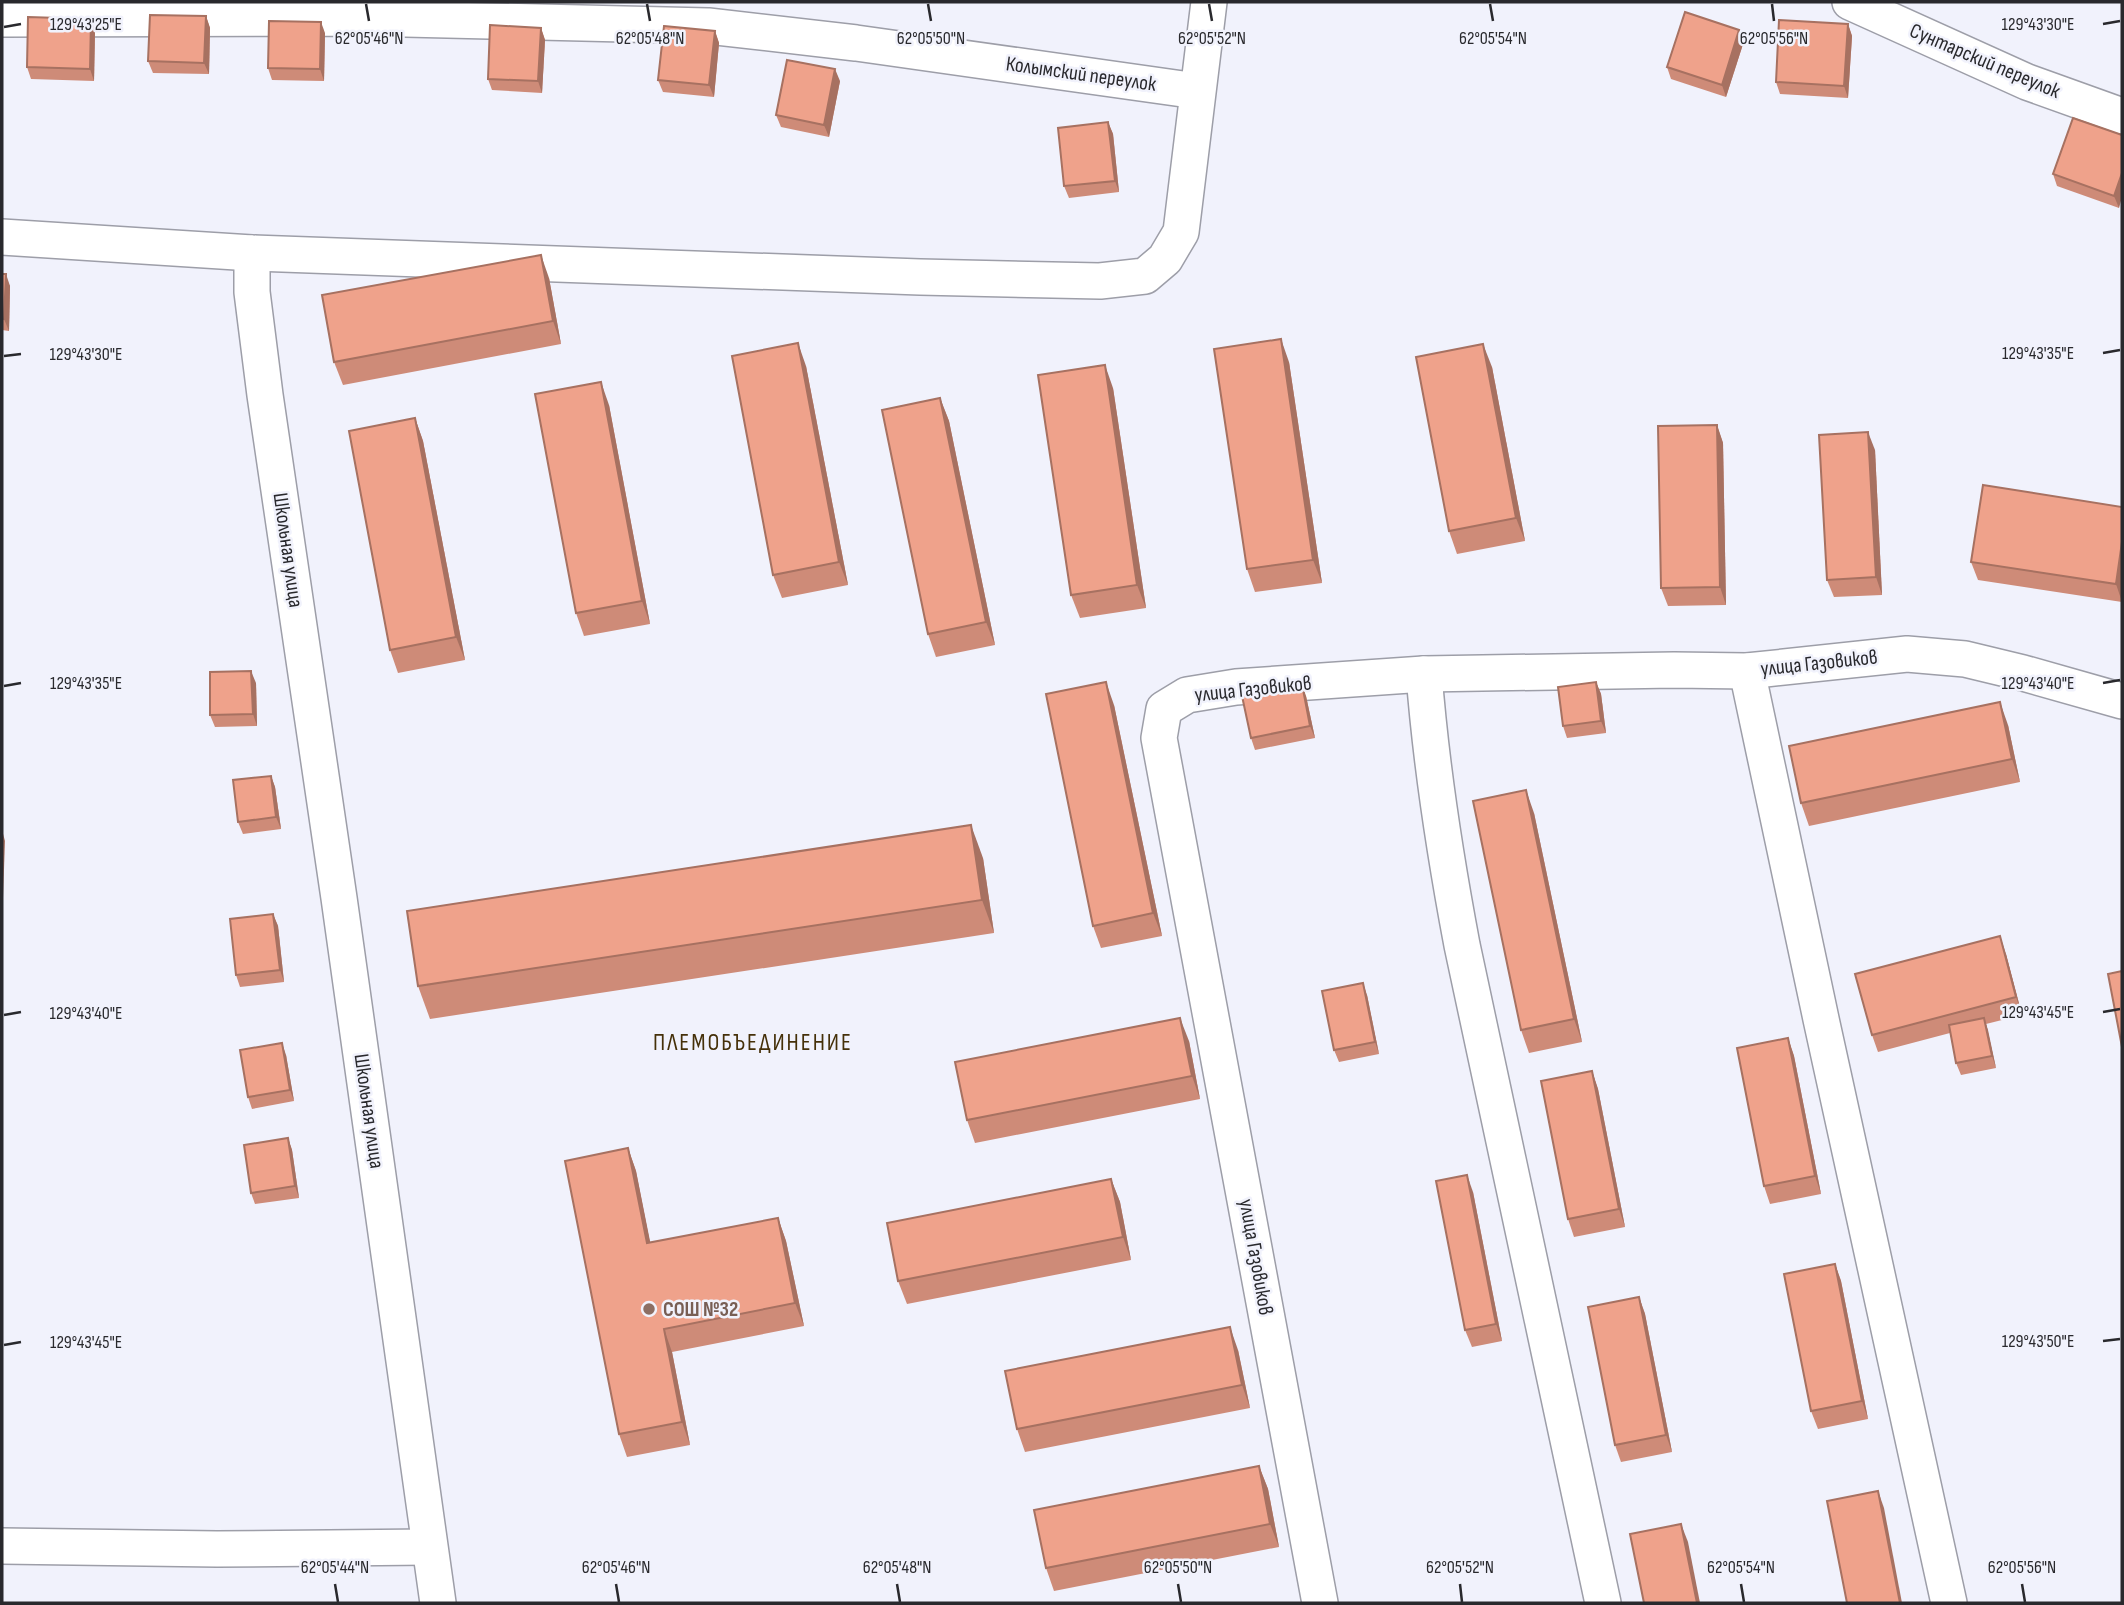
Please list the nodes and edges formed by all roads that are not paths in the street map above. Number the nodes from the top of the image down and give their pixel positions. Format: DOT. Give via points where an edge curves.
graph roads {
  1 [pos="1209,2"];
  2 [pos="1850,2"];
  3 [pos="700,14"];
  4 [pos="2,19"];
  5 [pos="1197,91"];
  6 [pos="2122,116"];
  7 [pos="2,237"];
  8 [pos="252,253"];
  9 [pos="1747,671"];
  10 [pos="1424,674"];
  11 [pos="2122,701"];
  12 [pos="2,1546"];
  13 [pos="429,1547"];
  14 [pos="438,1603"];
  15 [pos="1320,1603"];
  16 [pos="1603,1603"];
  17 [pos="1949,1603"];
  1 -- 5 [label="street"];
  2 -- 6 [label="street, Сунтарский переулок" via="2027,82"];
  3 -- 4 [label="street, Колымский переулок"];
  3 -- 5 [label="street, Колымский переулок" via="856,43"];
  5 -- 8 [label="street" via="1181,232 1165,259 1145,276 1100,281"];
  7 -- 8 [label="street"];
  8 -- 13 [label="street, Школьная улица" via="252,292 265,395"];
  9 -- 10 [label="street, улица Газовиков"];
  9 -- 11 [label="street, улица Газовиков" via="1907,654 1965,659"];
  9 -- 17 [label="street"];
  10 -- 15 [label="street, улица Газовиков" via="1236,687 1187,695 1164,709 1159,738"];
  10 -- 16 [label="street" via="1442,835 1462,945"];
  12 -- 13 [label="street"];
  13 -- 14 [label="street"];
}
